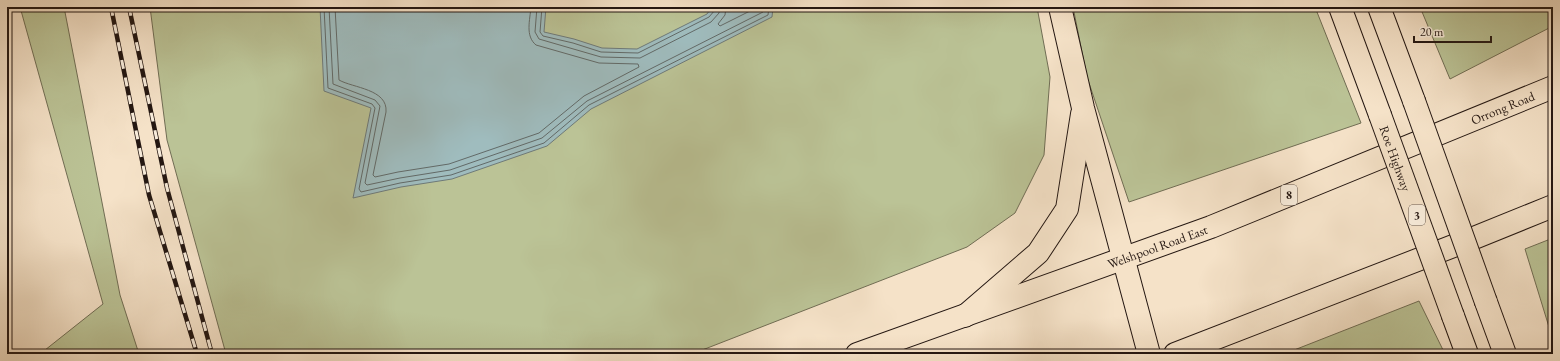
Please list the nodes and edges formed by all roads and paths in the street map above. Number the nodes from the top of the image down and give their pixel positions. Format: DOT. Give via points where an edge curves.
graph roads {
  1 [pos="1060,7"];
  2 [pos="1340,7"];
  3 [pos="1379,7"];
  4 [pos="1553,87"];
  5 [pos="1084,108"];
  6 [pos="1452,128"];
  7 [pos="1553,206"];
  8 [pos="1124,258"];
  9 [pos="965,316"];
  10 [pos="858,354"];
  11 [pos="1149,354"];
  12 [pos="1175,354"];
  13 [pos="1467,354"];
  14 [pos="1505,354"];
  1 -- 5 [label="highway"];
  2 -- 13 [label="highway, Roe Highway / 3, bridge"];
  3 -- 14 [label="highway, bridge"];
  4 -- 6 [label="highway, Orrong Road / 8"];
  5 -- 8 [label="highway"];
  5 -- 9 [label="highway" via="1067,209 1038,253"];
  6 -- 8 [label="highway, Welshpool Road East / 8" via="1212,227"];
  7 -- 12 [label="highway"];
  8 -- 9 [label="highway, Welshpool Road East / 8"];
  8 -- 11 [label="highway"];
  9 -- 10 [label="highway, Welshpool Road East / 8"];
}
